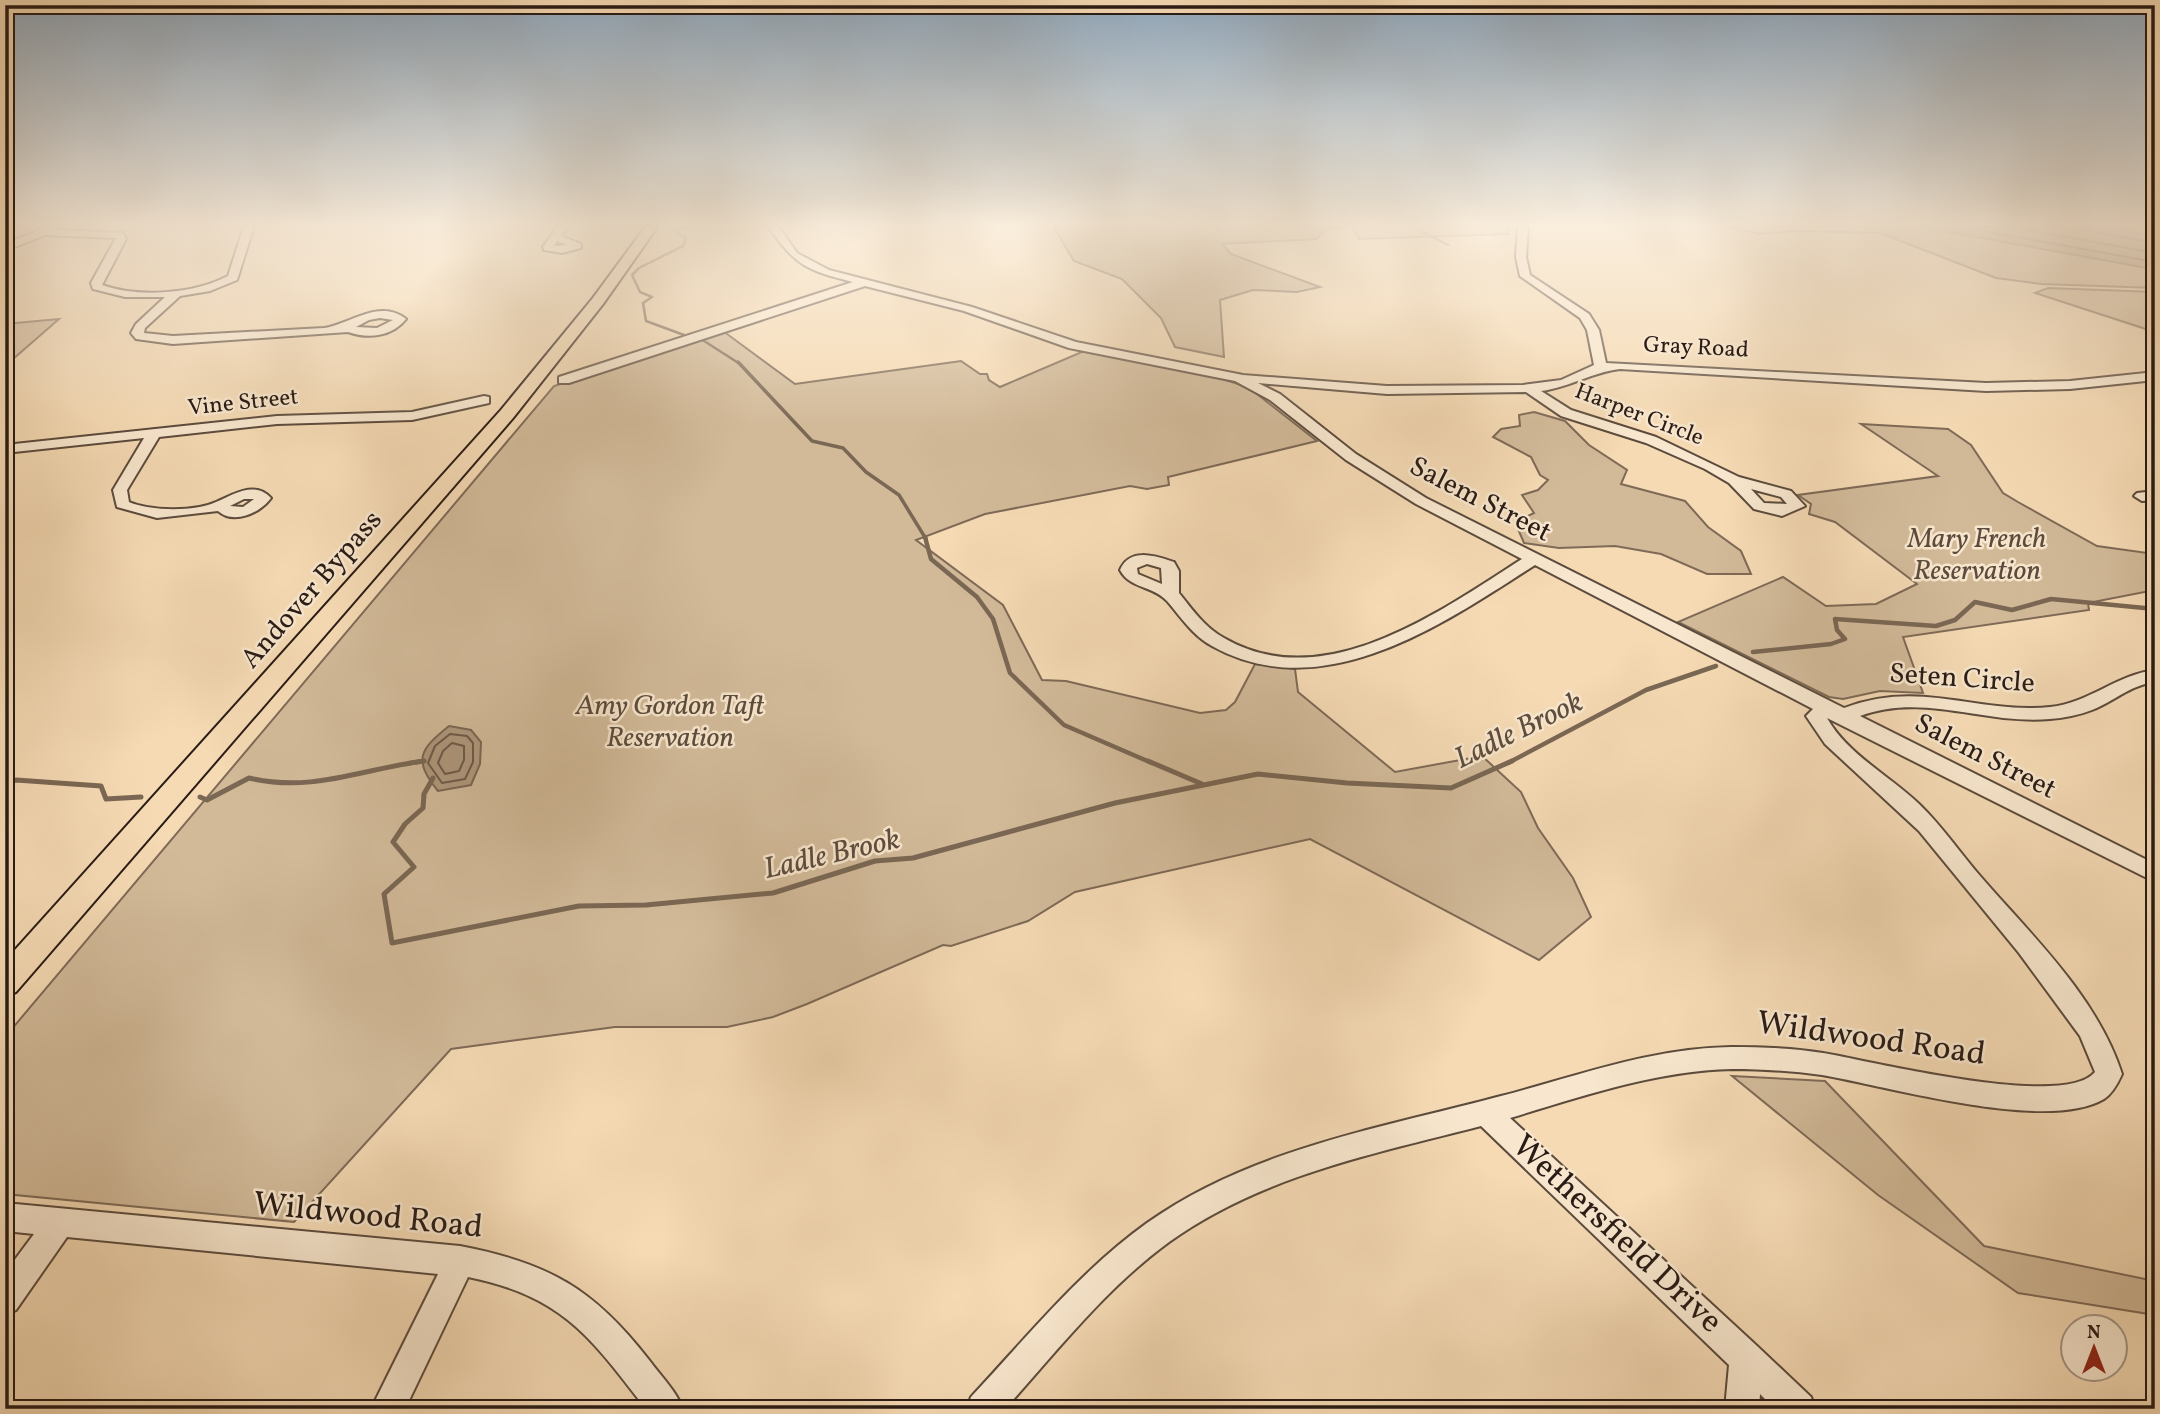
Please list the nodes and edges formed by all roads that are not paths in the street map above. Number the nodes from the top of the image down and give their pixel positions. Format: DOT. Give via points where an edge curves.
graph roads {
  1 [pos="113,292"];
  2 [pos="186,292"];
  3 [pos="604,292"];
  4 [pos="834,292"];
  5 [pos="899,292"];
  6 [pos="1549,292"];
  7 [pos="176,294"];
  8 [pos="349,328"];
  9 [pos="1601,367"];
  10 [pos="2155,376"];
  11 [pos="1239,378"];
  12 [pos="564,380"];
  13 [pos="1530,388"];
  14 [pos="484,400"];
  15 [pos="154,434"];
  16 [pos="5,449"];
  17 [pos="1734,480"];
  18 [pos="221,506"];
  19 [pos="1535,558"];
  20 [pos="1170,594"];
  21 [pos="2155,676"];
  22 [pos="1836,711"];
  23 [pos="2155,874"];
  24 [pos="5,983"];
  25 [pos="1485,1112"];
  26 [pos="5,1217"];
  27 [pos="60,1222"];
  28 [pos="460,1261"];
  29 [pos="5,1299"];
  30 [pos="1746,1357"];
  31 [pos="995,1405"];
  32 [pos="387,1409"];
  33 [pos="667,1409"];
  34 [pos="1742,1409"];
  35 [pos="1799,1409"];
  1 -- 7 [label="street"];
  2 -- 7 [label="street"];
  3 -- 24 [label="main road, Andover Bypass" via="507,414"];
  4 -- 12 [label="street"];
  5 -- 11 [label="street, Salem Street" via="968,309 1073,345"];
  6 -- 9 [label="street" via="1585,316"];
  7 -- 8 [label="street" via="140,326 140,336 173,340"];
  9 -- 10 [label="street, Gray Road" via="1636,365 1986,387"];
  9 -- 13 [label="street, Gray Road" via="1564,384"];
  11 -- 13 [label="street, Gray Road" via="1387,390"];
  11 -- 19 [label="street, Salem Street" via="1275,397 1378,476"];
  13 -- 17 [label="street, Harper Circle" via="1566,413 1651,440"];
  14 -- 15 [label="street, Vine Street" via="412,416 288,419"];
  15 -- 16 [label="street, Vine Street"];
  15 -- 18 [label="street" via="120,490 122,504 155,513"];
  19 -- 20 [label="street" via="1418,630 1382,645 1314,662 1273,661 1227,647 1201,629"];
  19 -- 22 [label="street, Salem Street"];
  21 -- 22 [label="street, Seten Circle" via="2120,683 2077,709 2049,713 2005,713 1904,699"];
  22 -- 23 [label="street, Salem Street"];
  22 -- 25 [label="street, Wildwood Road" via="1816,716 1841,746 1913,810 2076,1010 2107,1061 2109,1074 2101,1086 2082,1095 2042,1098 1936,1086 1818,1064 1716,1058 1652,1067"];
  25 -- 30 [label="street, Wethersfield Drive"];
  25 -- 31 [label="street, Wildwood Road" via="1305,1162 1208,1202 1136,1251"];
  26 -- 27 [label="street, Wildwood Road"];
  27 -- 28 [label="street, Wildwood Road"];
  27 -- 29 [label="street"];
  28 -- 32 [label="street"];
  28 -- 33 [label="street, Wildwood Road" via="512,1273 572,1301"];
  30 -- 34 [label="street"];
  30 -- 35 [label="street, Wethersfield Drive"];
}
